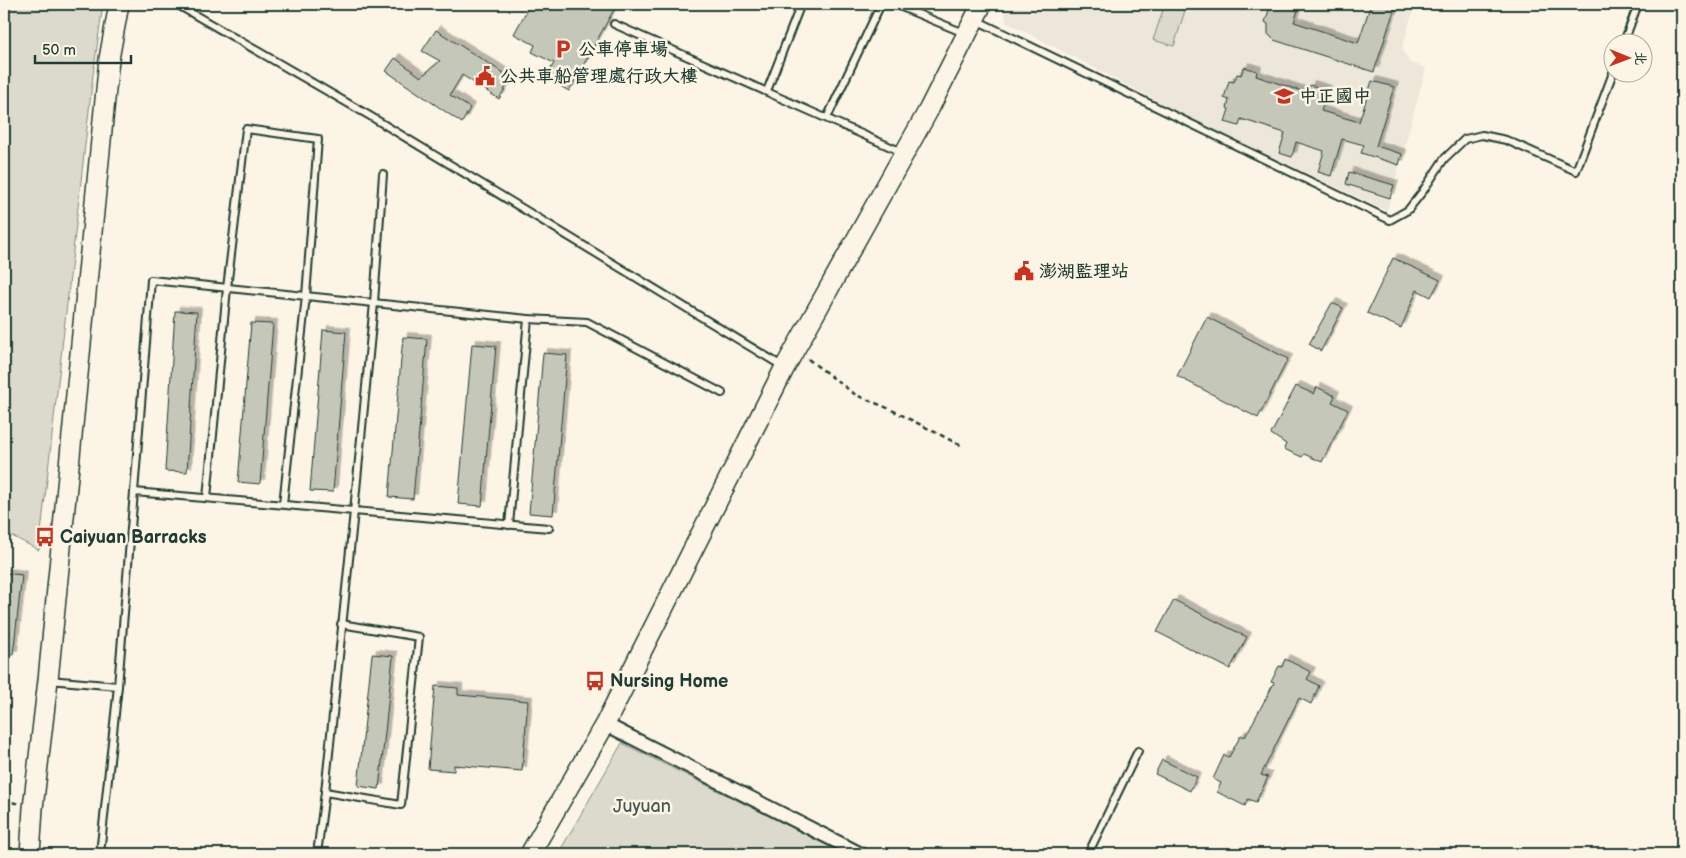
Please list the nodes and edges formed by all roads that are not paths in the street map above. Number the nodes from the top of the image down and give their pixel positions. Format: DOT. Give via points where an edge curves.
graph roads {
  1 [pos="119,4"];
  2 [pos="176,4"];
  3 [pos="801,4"];
  4 [pos="881,4"];
  5 [pos="894,4"];
  6 [pos="1638,4"];
  7 [pos="975,19"];
  8 [pos="614,24"];
  9 [pos="1628,32"];
  10 [pos="1609,82"];
  11 [pos="767,91"];
  12 [pos="827,118"];
  13 [pos="905,153"];
  14 [pos="383,174"];
  15 [pos="227,288"];
  16 [pos="306,296"];
  17 [pos="374,303"];
  18 [pos="528,319"];
  19 [pos="785,367"];
  20 [pos="722,393"];
  21 [pos="134,492"];
  22 [pos="207,498"];
  23 [pos="283,504"];
  24 [pos="354,511"];
  25 [pos="509,525"];
  26 [pos="549,528"];
  27 [pos="341,624"];
  28 [pos="48,680"];
  29 [pos="118,686"];
  30 [pos="605,724"];
  31 [pos="1138,751"];
  32 [pos="325,792"];
  33 [pos="30,854"];
  34 [pos="100,854"];
  35 [pos="317,854"];
  36 [pos="530,854"];
  37 [pos="862,854"];
  38 [pos="1088,854"];
  1 -- 28 [label="main road" via="109,59"];
  2 -- 19 [label="lane" via="370,116"];
  3 -- 11 [label="lane"];
  4 -- 12 [label="lane"];
  5 -- 7 [label="lane"];
  6 -- 9 [label="lane"];
  7 -- 10 [label="lane" via="1390,220 1408,210 1444,159 1465,139 1482,135 1506,140 1576,171"];
  7 -- 13 [label="main road"];
  8 -- 11 [label="lane"];
  11 -- 12 [label="lane"];
  12 -- 13 [label="lane"];
  13 -- 19 [label="main road"];
  14 -- 17 [label="lane"];
  15 -- 16 [label="lane"];
  15 -- 16 [label="lane" via="246,129 318,139"];
  15 -- 21 [label="lane" via="151,280"];
  15 -- 22 [label="lane"];
  16 -- 17 [label="lane"];
  16 -- 23 [label="lane"];
  17 -- 18 [label="lane"];
  17 -- 24 [label="lane"];
  18 -- 20 [label="lane" via="587,322"];
  18 -- 25 [label="lane"];
  19 -- 30 [label="main road"];
  21 -- 22 [label="lane"];
  21 -- 29 [label="lane"];
  22 -- 23 [label="lane"];
  23 -- 24 [label="lane"];
  24 -- 25 [label="lane"];
  24 -- 27 [label="lane"];
  25 -- 26 [label="lane"];
  27 -- 32 [label="lane"];
  27 -- 32 [label="lane" via="419,636 401,804"];
  28 -- 29 [label="lane"];
  28 -- 33 [label="main road"];
  29 -- 34 [label="lane"];
  30 -- 36 [label="main road"];
  30 -- 37 [label="street"];
  31 -- 38 [label="lane"];
  32 -- 35 [label="lane"];
}
